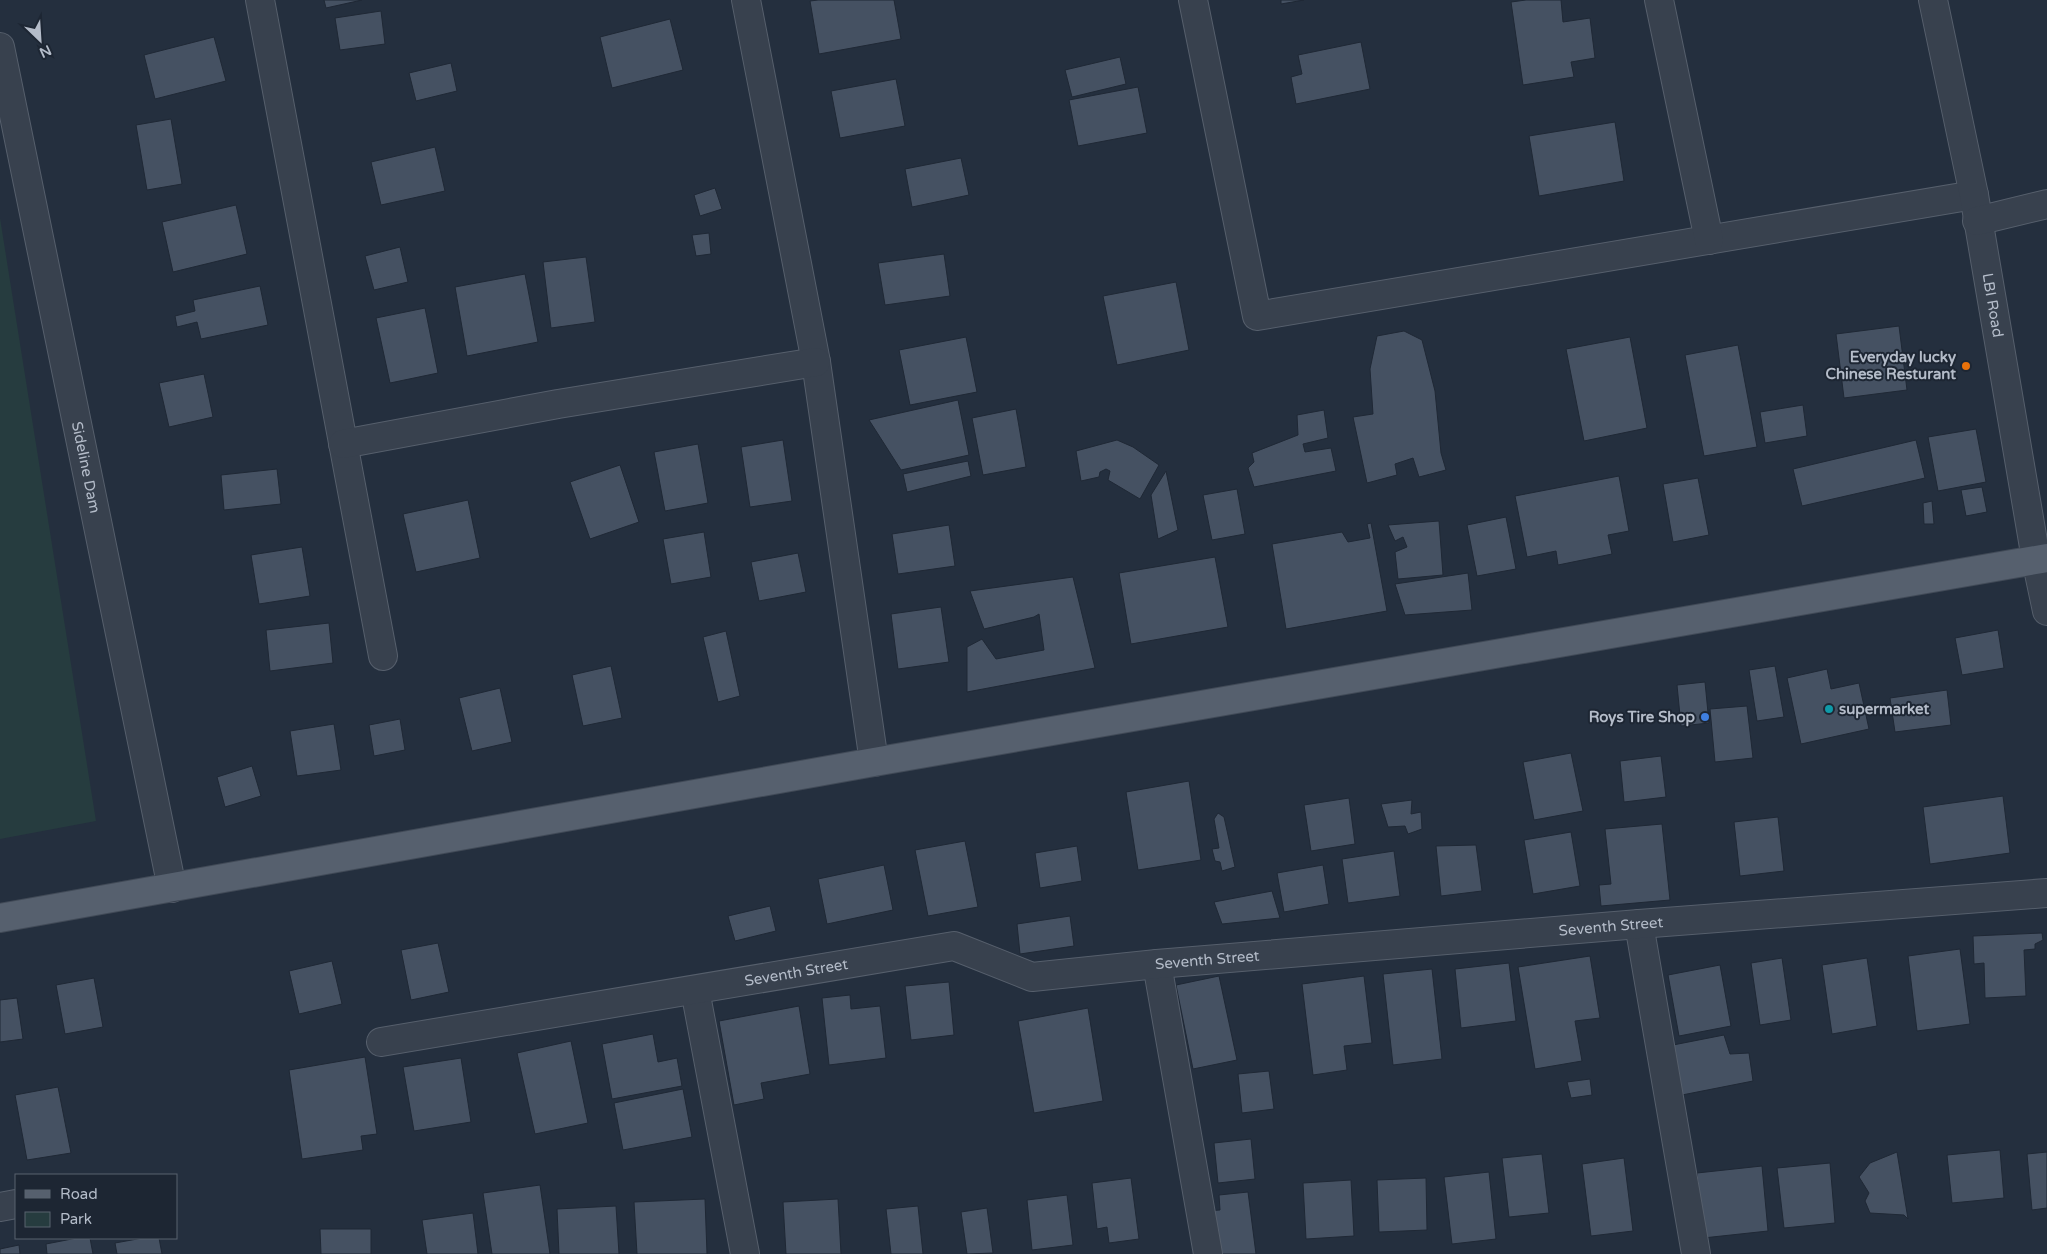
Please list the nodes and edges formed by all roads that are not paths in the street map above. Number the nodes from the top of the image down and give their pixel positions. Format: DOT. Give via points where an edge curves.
graph roads {
  1 [pos="260,0"];
  2 [pos="746,0"];
  3 [pos="1193,0"];
  4 [pos="1660,0"];
  5 [pos="1933,0"];
  6 [pos="0,47"];
  7 [pos="2047,204"];
  8 [pos="1976,208"];
  9 [pos="1709,240"];
  10 [pos="816,362"];
  11 [pos="344,444"];
  12 [pos="2042,559"];
  13 [pos="2047,611"];
  14 [pos="384,656"];
  15 [pos="874,762"];
  16 [pos="168,889"];
  17 [pos="2047,893"];
  18 [pos="0,918"];
  19 [pos="1639,924"];
  20 [pos="1157,964"];
  21 [pos="695,990"];
  22 [pos="380,1042"];
  23 [pos="15,1204"];
  24 [pos="0,1207"];
  25 [pos="745,1254"];
  26 [pos="1208,1254"];
  27 [pos="1696,1254"];
  1 -- 11 [label="street"];
  2 -- 10 [label="street"];
  3 -- 9 [label="street" via="1257,316"];
  4 -- 9 [label="street"];
  5 -- 8 [label="street, LBI Road"];
  6 -- 16 [label="street, Sideline Dam"];
  7 -- 8 [label="street"];
  8 -- 9 [label="street"];
  8 -- 12 [label="street, LBI Road"];
  10 -- 11 [label="street" via="558,404"];
  10 -- 15 [label="street"];
  11 -- 14 [label="street"];
  12 -- 13 [label="street, LBI Road"];
  12 -- 15 [label="main road"];
  15 -- 16 [label="main road"];
  16 -- 18 [label="main road"];
  17 -- 19 [label="street, Seventh Street"];
  19 -- 20 [label="street, Seventh Street"];
  19 -- 27 [label="street"];
  20 -- 21 [label="street, Seventh Street" via="1032,976 954,946"];
  20 -- 26 [label="street"];
  21 -- 22 [label="street, Seventh Street"];
  21 -- 25 [label="street"];
  23 -- 24 [label="street"];
}
